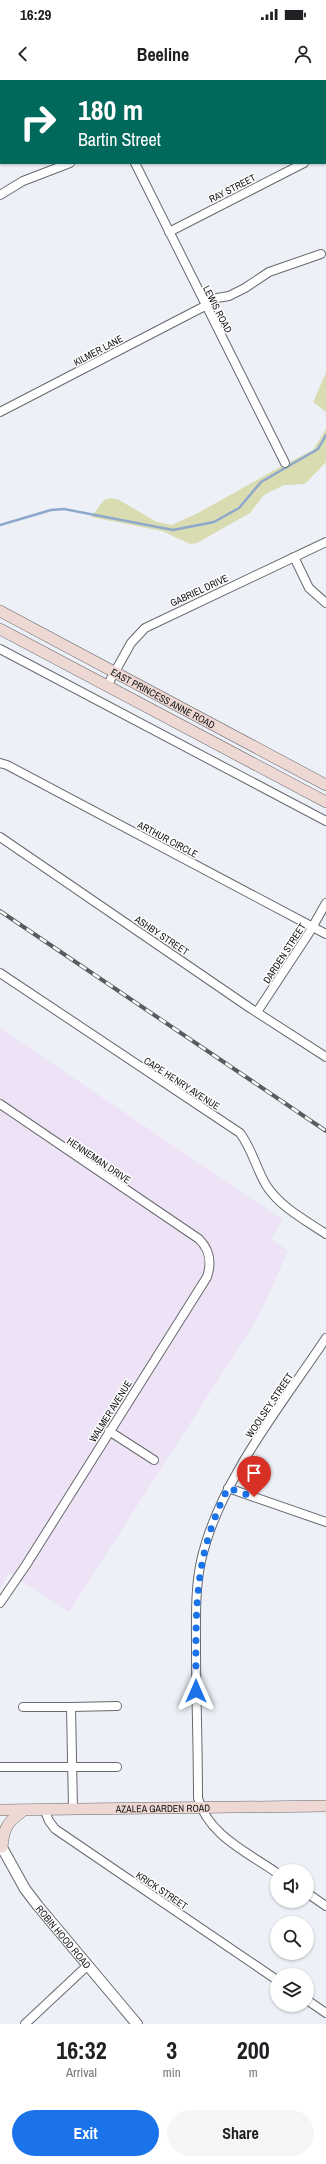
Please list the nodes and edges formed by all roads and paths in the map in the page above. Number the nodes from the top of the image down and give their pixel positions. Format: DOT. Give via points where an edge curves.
graph roads {
  1 [pos="67,164"];
  2 [pos="135,164"];
  3 [pos="302,164"];
  4 [pos="0,195"];
  5 [pos="169,232"];
  6 [pos="320,254"];
  7 [pos="205,306"];
  8 [pos="0,412"];
  9 [pos="285,463"];
  10 [pos="326,542"];
  11 [pos="294,557"];
  12 [pos="326,603"];
  13 [pos="0,611"];
  14 [pos="0,629"];
  15 [pos="0,649"];
  16 [pos="114,672"];
  17 [pos="106,686"];
  18 [pos="0,763"];
  19 [pos="326,785"];
  20 [pos="326,802"];
  21 [pos="326,821"];
  22 [pos="0,837"];
  23 [pos="326,903"];
  24 [pos="312,927"];
  25 [pos="326,934"];
  26 [pos="0,973"];
  27 [pos="257,1012"];
  28 [pos="326,1057"];
  29 [pos="0,1104"];
  30 [pos="188,1231"];
  31 [pos="326,1234"];
  32 [pos="326,1338"];
  33 [pos="109,1431"];
  34 [pos="154,1460"];
  35 [pos="228,1488"];
  36 [pos="326,1522"];
  37 [pos="0,1603"];
  38 [pos="117,1706"];
  39 [pos="23,1707"];
  40 [pos="71,1707"];
  41 [pos="73,1766"];
  42 [pos="0,1767"];
  43 [pos="117,1767"];
  44 [pos="326,1806"];
  45 [pos="200,1807"];
  46 [pos="73,1809"];
  47 [pos="0,1810"];
  48 [pos="24,1810"];
  49 [pos="44,1810"];
  50 [pos="1,1845"];
  51 [pos="270,1868"];
  52 [pos="314,1898"];
  53 [pos="326,1906"];
  54 [pos="87,1966"];
  55 [pos="270,1975"];
  56 [pos="314,2005"];
  57 [pos="326,2013"];
  58 [pos="25,2024"];
  59 [pos="137,2024"];
  1 -- 4 [label="street" via="23,181"];
  2 -- 5 [label="street, LEWIS ROAD"];
  3 -- 5 [label="street, RAY STREET"];
  5 -- 7 [label="street, LEWIS ROAD"];
  6 -- 7 [label="street, KILMER LANE" via="269,272 245,288"];
  7 -- 8 [label="street, KILMER LANE"];
  7 -- 9 [label="street, LEWIS ROAD"];
  10 -- 11 [label="street, GABRIEL DRIVE"];
  11 -- 12 [label="street" via="309,588"];
  11 -- 16 [label="street, GABRIEL DRIVE" via="145,628 130,643"];
  13 -- 16 [label="main road, EAST PRINCESS ANNE ROAD"];
  14 -- 17 [label="main road, EAST PRINCESS ANNE ROAD"];
  15 -- 21 [label="street"];
  16 -- 17 [label="street, GABRIEL DRIVE"];
  16 -- 19 [label="main road, EAST PRINCESS ANNE ROAD"];
  17 -- 20 [label="main road, EAST PRINCESS ANNE ROAD"];
  18 -- 24 [label="street, ARTHUR CIRCLE" via="7,764"];
  22 -- 27 [label="street, ASHBY STREET"];
  23 -- 24 [label="street, DARDEN STREET"];
  24 -- 25 [label="street, ARTHUR CIRCLE"];
  24 -- 27 [label="street, DARDEN STREET"];
  26 -- 31 [label="street, CAPE HENRY AVENUE" via="240,1133 275,1197"];
  27 -- 28 [label="street, ASHBY STREET"];
  29 -- 30 [label="street, HENNEMAN DRIVE"];
  30 -- 33 [label="street, WALMER AVENUE" via="199,1239 208,1251 210,1264 207,1277"];
  32 -- 35 [label="street, WOOLSEY STREET"];
  33 -- 34 [label="street"];
  33 -- 37 [label="street, WALMER AVENUE"];
  35 -- 36 [label="street"];
  35 -- 45 [label="street, WOOLSEY STREET" via="206,1542 196,1599"];
  38 -- 40 [label="street"];
  39 -- 40 [label="street"];
  40 -- 41 [label="street"];
  41 -- 42 [label="street"];
  41 -- 43 [label="street"];
  41 -- 46 [label="street"];
  44 -- 45 [label="main road, AZALEA GARDEN ROAD"];
  45 -- 46 [label="main road, AZALEA GARDEN ROAD"];
  45 -- 51 [label="street, WOOLSEY STREET" via="207,1820 219,1833"];
  46 -- 49 [label="main road, AZALEA GARDEN ROAD"];
  47 -- 48 [label="main road, AZALEA GARDEN ROAD"];
  48 -- 49 [label="main road, AZALEA GARDEN ROAD"];
  48 -- 50 [label="main road" via="10,1821 4,1830"];
  49 -- 55 [label="street, KRICK STREET" via="55,1829"];
  50 -- 54 [label="street, ROBIN HOOD ROAD" via="25,1889"];
  52 -- 53 [label="street"];
  54 -- 58 [label="street"];
  54 -- 59 [label="street, ROBIN HOOD ROAD"];
  56 -- 57 [label="street"];
}
